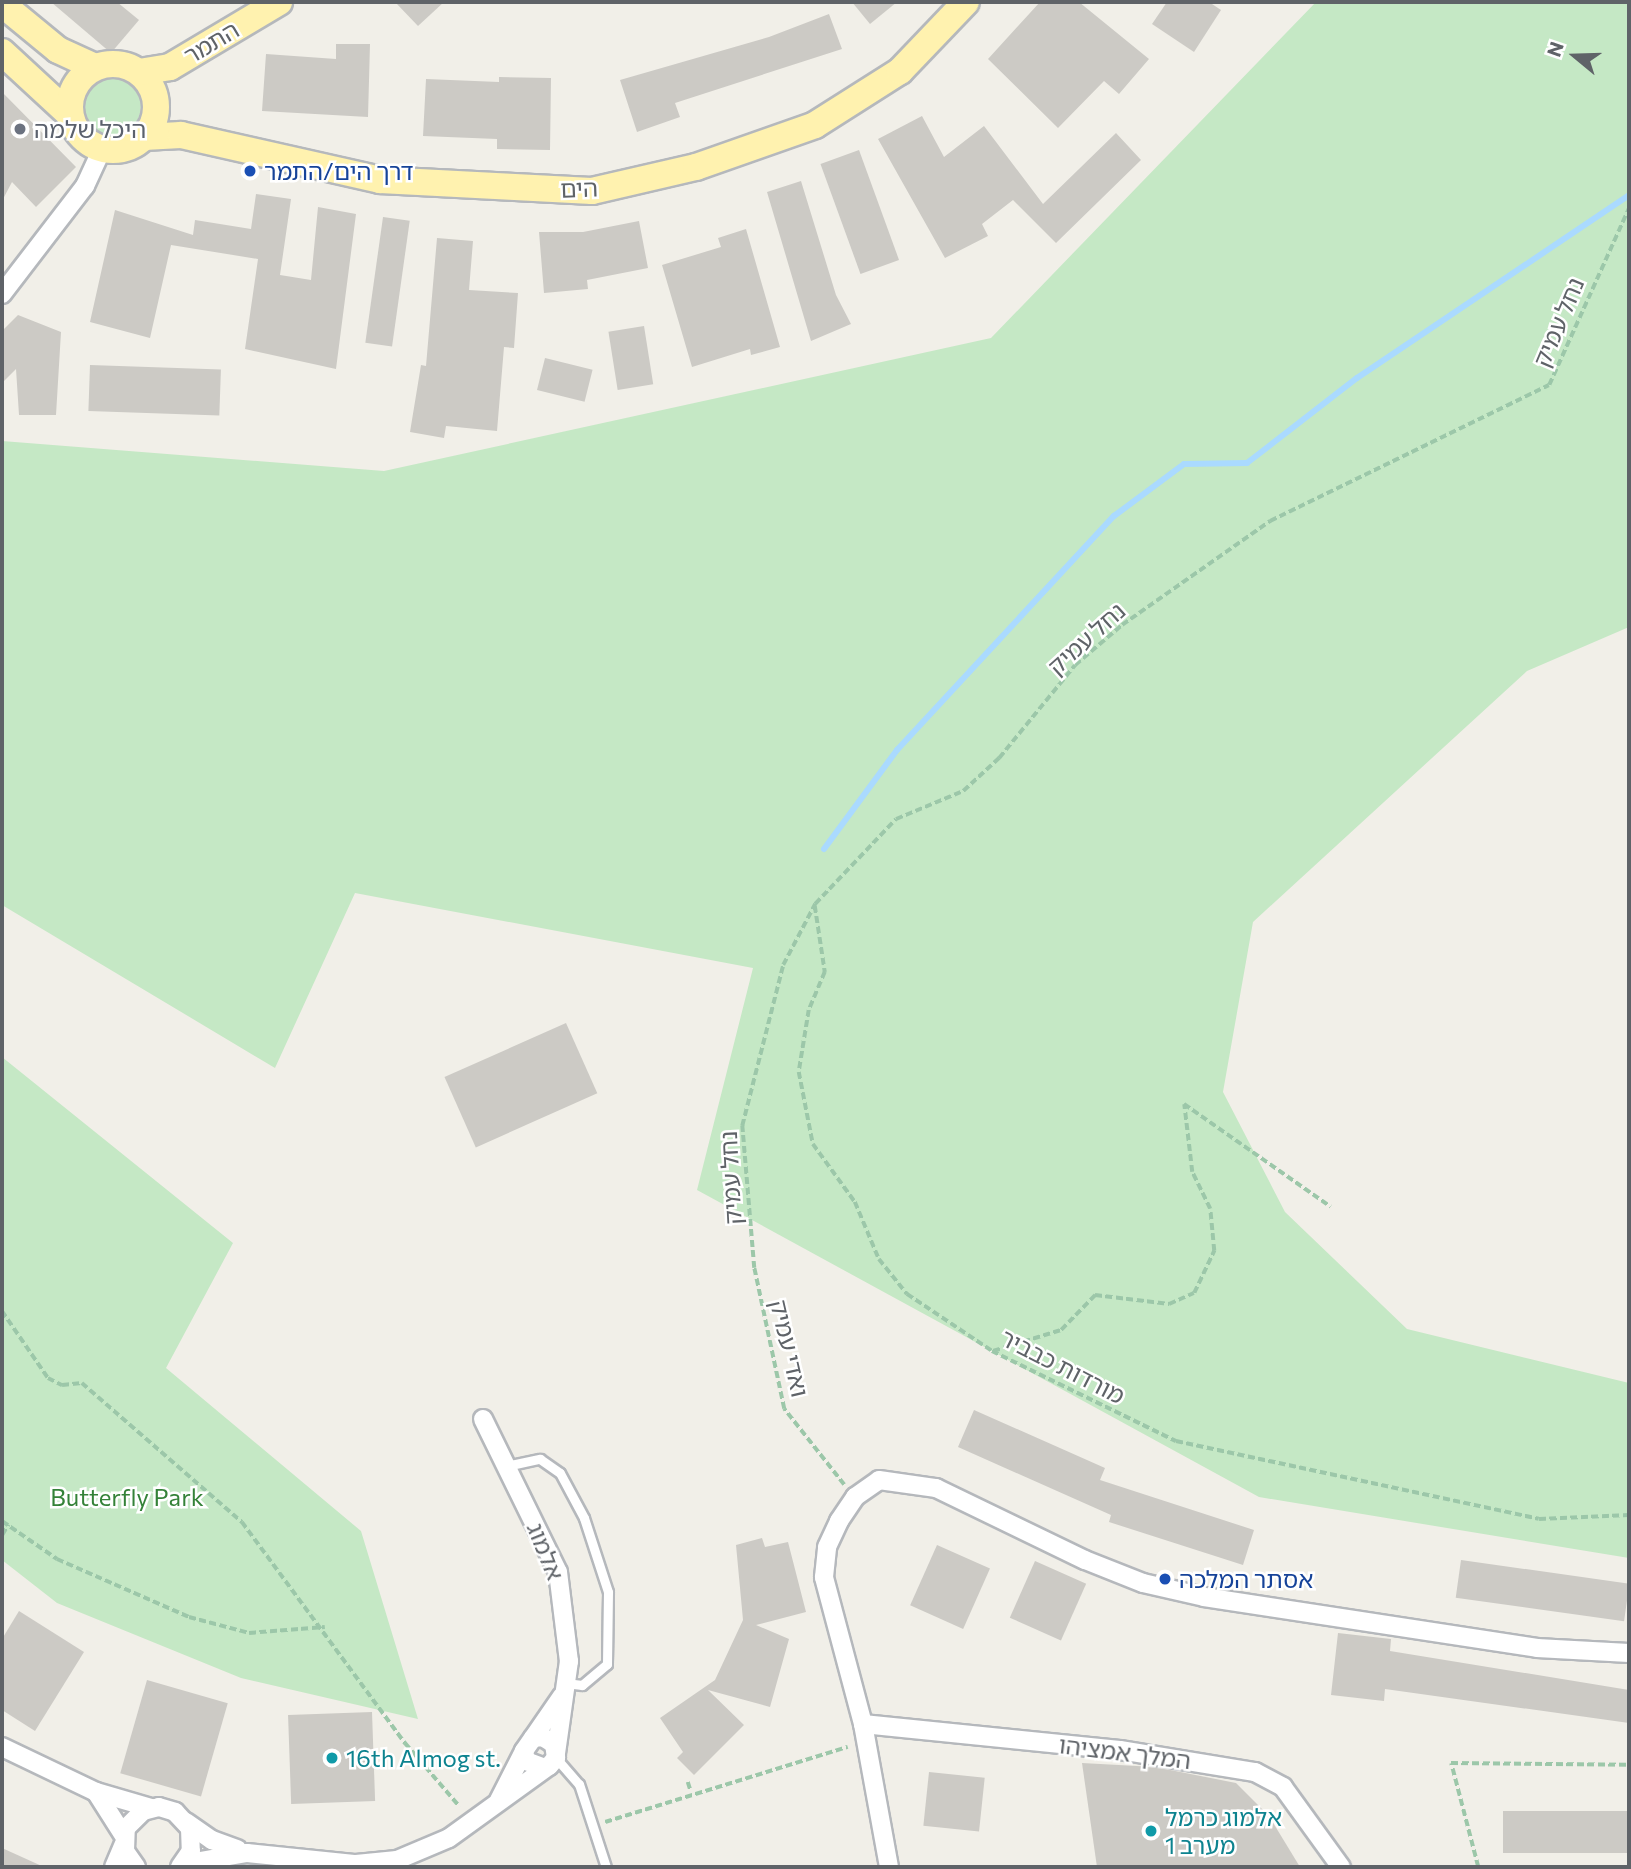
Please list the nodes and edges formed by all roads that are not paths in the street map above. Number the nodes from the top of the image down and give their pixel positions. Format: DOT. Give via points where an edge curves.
graph roads {
  1 [pos="965,2"];
  2 [pos="2,4"];
  3 [pos="265,6"];
  4 [pos="2,52"];
  5 [pos="95,67"];
  6 [pos="139,72"];
  7 [pos="69,114"];
  8 [pos="144,137"];
  9 [pos="103,149"];
  10 [pos="2,294"];
  11 [pos="483,1419"];
  12 [pos="506,1466"];
  13 [pos="1629,1653"];
  14 [pos="564,1688"];
  15 [pos="865,1733"];
  16 [pos="528,1744"];
  17 [pos="2,1747"];
  18 [pos="552,1760"];
  19 [pos="96,1792"];
  20 [pos="496,1806"];
  21 [pos="151,1808"];
  22 [pos="186,1822"];
  23 [pos="124,1840"];
  24 [pos="247,1853"];
  25 [pos="181,1866"];
  26 [pos="114,1867"];
  27 [pos="136,1867"];
  28 [pos="606,1867"];
  29 [pos="889,1867"];
  30 [pos="1341,1867"];
  1 -- 8 [label="main road, הים" via="900,71 815,125 696,167 592,191 380,180 181,135"];
  2 -- 5 [label="main road" via="58,50"];
  3 -- 6 [label="main road, התמר" via="170,67"];
  4 -- 7 [label="main road"];
  5 -- 6 [label="main road" via="118,63"];
  5 -- 7 [label="main road" via="72,91"];
  6 -- 8 [label="main road" via="156,104"];
  7 -- 9 [label="main road" via="81,137"];
  8 -- 9 [label="main road" via="125,149"];
  9 -- 10 [label="street" via="85,187"];
  11 -- 12 [label="street, אלמוג"];
  12 -- 14 [label="street, אלמוג" via="558,1573 568,1633"];
  12 -- 14 [label="lane" via="540,1460 560,1473 584,1518 608,1592 607,1664 582,1685"];
  13 -- 15 [label="street" via="1537,1648 1204,1597 1143,1583 936,1488 879,1480 855,1497 827,1547 824,1577"];
  14 -- 16 [label="street"];
  14 -- 18 [label="street, אלמוג"];
  15 -- 29 [label="street"];
  15 -- 30 [label="street, המלך אמציהו" via="1121,1750 1255,1772 1283,1787"];
  16 -- 18 [label="street" via="548,1738"];
  16 -- 18 [label="street" via="529,1764"];
  16 -- 20 [label="street"];
  17 -- 19 [label="street"];
  18 -- 20 [label="street"];
  18 -- 28 [label="lane" via="574,1774"];
  19 -- 21 [label="street"];
  19 -- 23 [label="street"];
  20 -- 24 [label="street" via="427,1849 381,1862 330,1863"];
  21 -- 22 [label="street" via="167,1808"];
  21 -- 23 [label="street" via="135,1816"];
  22 -- 24 [label="street" via="212,1840"];
  22 -- 25 [label="street" via="192,1844"];
  23 -- 26 [label="street"];
  23 -- 27 [label="street"];
  24 -- 25 [label="street"];
}
